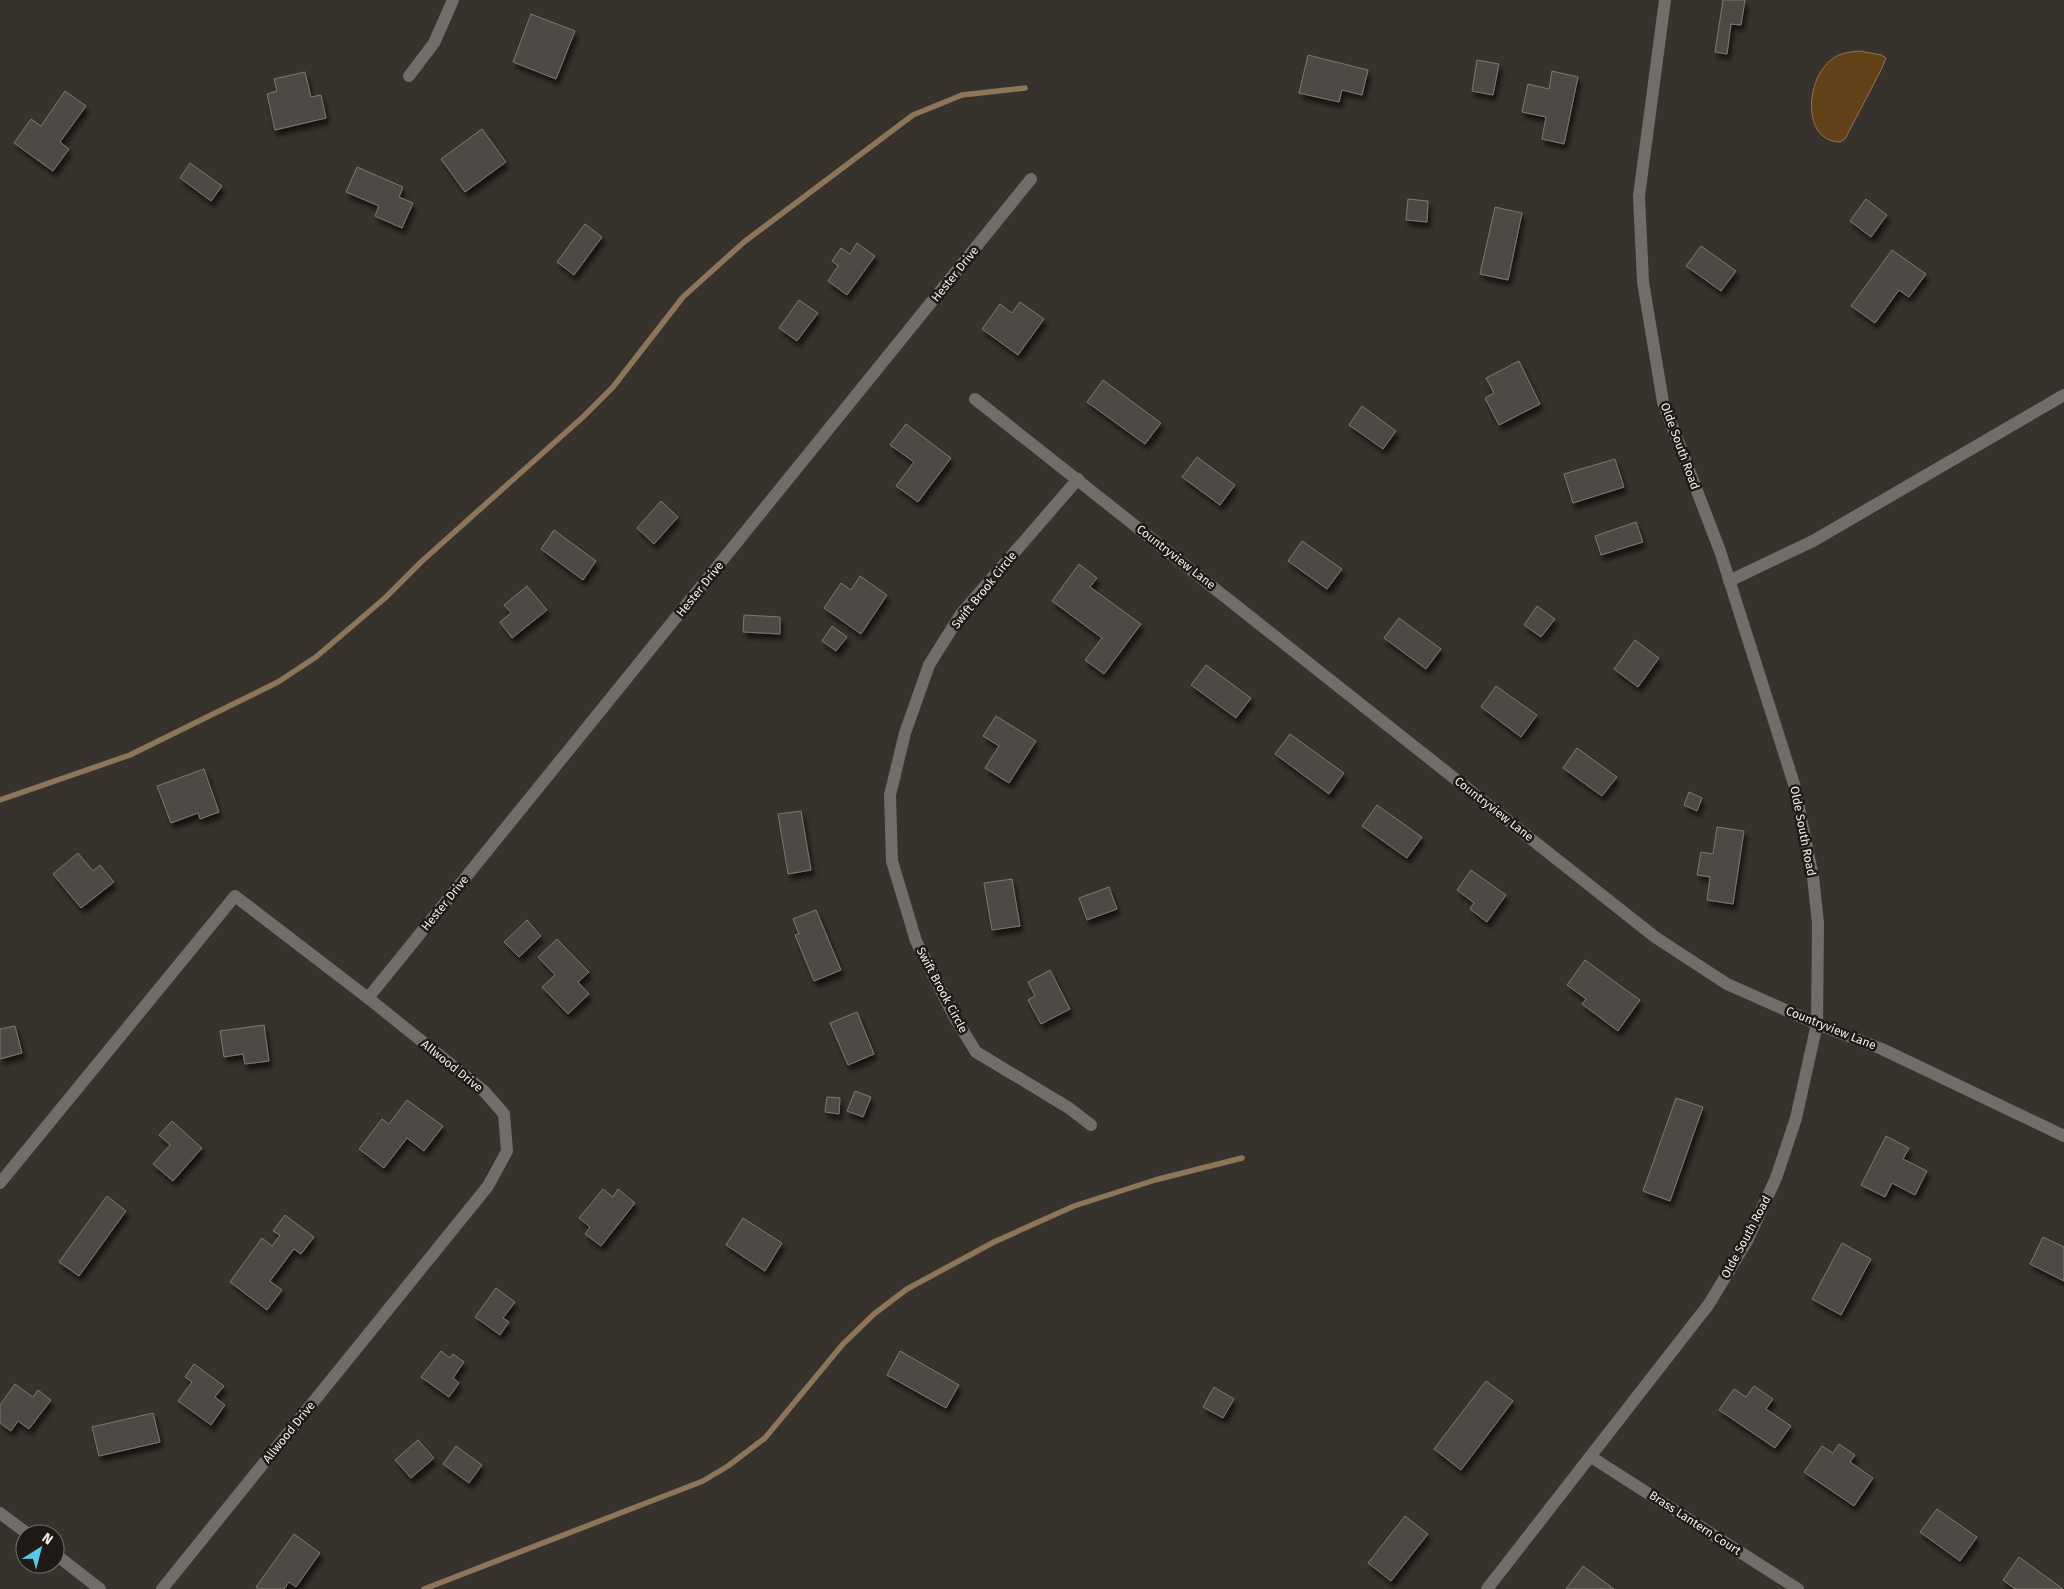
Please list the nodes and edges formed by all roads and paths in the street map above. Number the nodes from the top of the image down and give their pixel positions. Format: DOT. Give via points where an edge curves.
graph roads {
  1 [pos="453,0"];
  2 [pos="1665,0"];
  3 [pos="410,76"];
  4 [pos="1031,179"];
  5 [pos="2064,395"];
  6 [pos="975,399"];
  7 [pos="1078,479"];
  8 [pos="1729,581"];
  9 [pos="368,998"];
  10 [pos="1817,1024"];
  11 [pos="1091,1125"];
  12 [pos="2064,1136"];
  13 [pos="2,1177"];
  14 [pos="1591,1456"];
  15 [pos="0,1512"];
  16 [pos="15,1524"];
  17 [pos="65,1562"];
  18 [pos="100,1589"];
  19 [pos="162,1589"];
  20 [pos="1486,1589"];
  21 [pos="1798,1589"];
  1 -- 3 [label="street" via="434,43"];
  2 -- 8 [label="street, Olde South Road" via="1639,196 1643,282 1663,402"];
  4 -- 9 [label="street, Hester Drive"];
  5 -- 8 [label="street" via="1813,541"];
  6 -- 7 [label="street, Countryview Lane"];
  7 -- 10 [label="street, Countryview Lane" via="1655,937 1726,984"];
  7 -- 11 [label="street, Swift Brook Circle" via="961,614 929,665 904,734 890,795 892,861 916,941 954,1016 976,1052 1069,1108"];
  8 -- 10 [label="street, Olde South Road" via="1794,784 1813,877 1818,922"];
  9 -- 13 [label="street, Allwood Drive" via="235,896"];
  9 -- 19 [label="street, Allwood Drive" via="484,1091 504,1114 508,1151 488,1186"];
  10 -- 12 [label="street, Countryview Lane" via="1882,1049"];
  10 -- 14 [label="street, Olde South Road" via="1793,1127 1776,1178 1746,1241 1708,1304"];
  14 -- 20 [label="street, Olde South Road"];
  14 -- 21 [label="street, Brass Lantern Court"];
  15 -- 16 [label="street"];
  17 -- 18 [label="street"];
}
